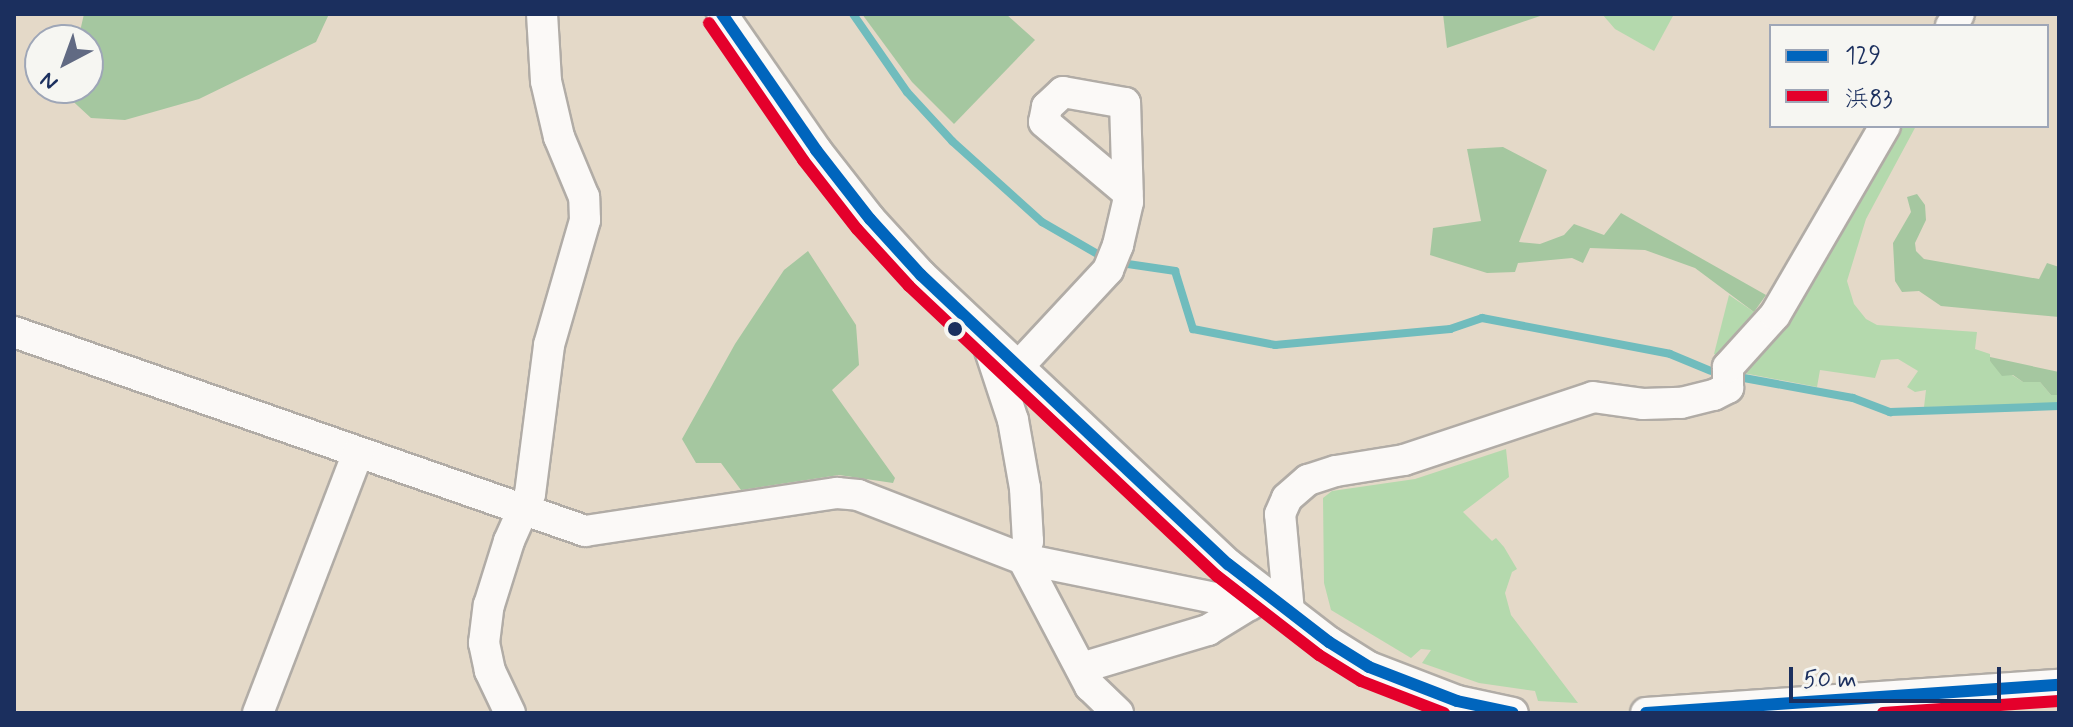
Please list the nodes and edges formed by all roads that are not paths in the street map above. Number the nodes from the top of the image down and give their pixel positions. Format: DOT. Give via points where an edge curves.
graph roads {
  1 [pos="542,14"];
  2 [pos="722,14"];
  3 [pos="1884,128"];
  4 [pos="1127,192"];
  5 [pos="14,332"];
  6 [pos="987,339"];
  7 [pos="1017,368"];
  8 [pos="358,453"];
  9 [pos="525,511"];
  10 [pos="1023,559"];
  11 [pos="1268,604"];
  12 [pos="1081,668"];
  13 [pos="2059,685"];
  14 [pos="258,713"];
  15 [pos="510,713"];
  16 [pos="1118,713"];
  17 [pos="1513,713"];
  18 [pos="1646,713"];
  1 -- 9 [label="street" via="546,81 559,137 584,197 585,220 549,345"];
  2 -- 6 [label="street" via="870,219"];
  3 -- 11 [label="street" via="1775,315 1728,367 1728,388 1681,403 1593,397 1404,460 1308,480 1287,498 1280,514"];
  4 -- 7 [label="street" via="1108,270"];
  5 -- 8 [label="street"];
  6 -- 7 [label="street"];
  6 -- 10 [label="street" via="1013,420 1025,488 1028,541"];
  7 -- 11 [label="street"];
  8 -- 9 [label="street"];
  8 -- 14 [label="street"];
  9 -- 10 [label="street" via="585,531 837,493 870,499"];
  9 -- 15 [label="street" via="498,576 484,643 490,671"];
  10 -- 11 [label="street"];
  10 -- 12 [label="street"];
  11 -- 12 [label="street" via="1208,630"];
  11 -- 17 [label="street" via="1390,676 1457,701"];
  12 -- 16 [label="street" via="1090,686"];
  13 -- 18 [label="street"];
}
